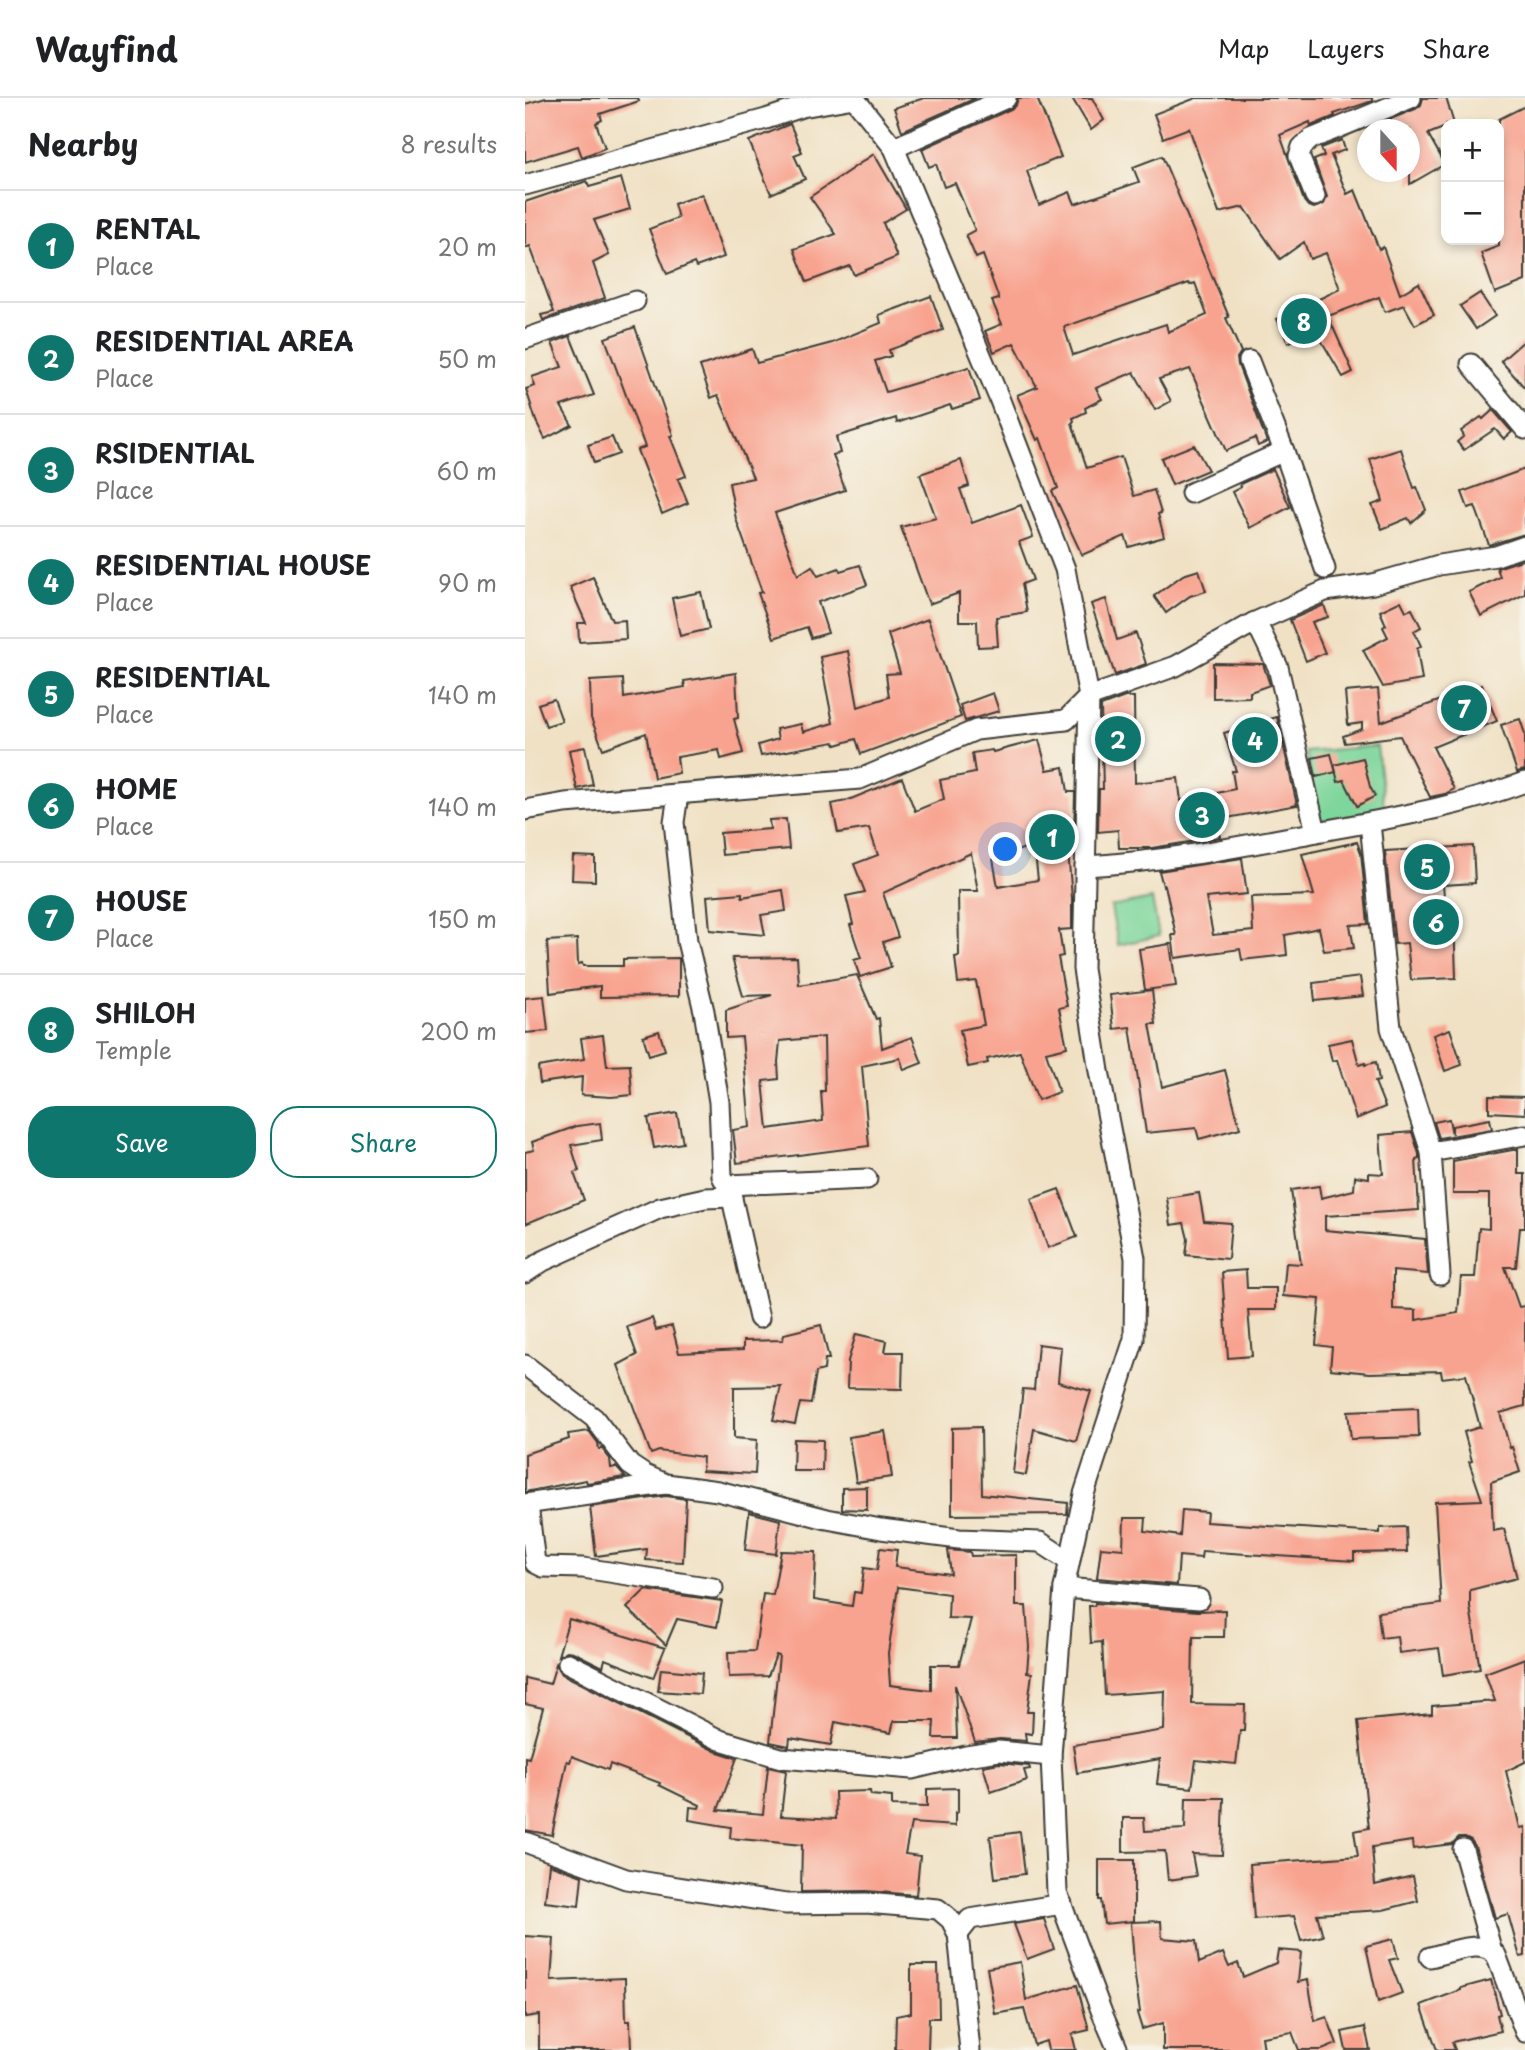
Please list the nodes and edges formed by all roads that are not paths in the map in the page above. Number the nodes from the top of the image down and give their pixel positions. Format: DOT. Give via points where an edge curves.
graph roads {
  1 [pos="854,98"];
  2 [pos="1006,98"];
  3 [pos="1411,98"];
  4 [pos="894,148"];
  5 [pos="525,185"];
  6 [pos="1315,196"];
  7 [pos="635,301"];
  8 [pos="525,339"];
  9 [pos="1249,361"];
  10 [pos="1471,364"];
  11 [pos="1525,429"];
  12 [pos="1284,451"];
  13 [pos="1191,493"];
  14 [pos="1525,546"];
  15 [pos="1325,569"];
  16 [pos="1253,623"];
  17 [pos="1089,697"];
  18 [pos="1525,782"];
  19 [pos="678,795"];
  20 [pos="525,810"];
  21 [pos="1370,823"];
  22 [pos="1316,832"];
  23 [pos="1085,866"];
  24 [pos="1525,1136"];
  25 [pos="1431,1152"];
  26 [pos="867,1179"];
  27 [pos="730,1191"];
  28 [pos="525,1273"];
  29 [pos="1440,1275"];
  30 [pos="759,1318"];
  31 [pos="525,1365"];
  32 [pos="666,1484"];
  33 [pos="527,1504"];
  34 [pos="1069,1561"];
  35 [pos="713,1588"];
  36 [pos="1064,1588"];
  37 [pos="1199,1599"];
  38 [pos="568,1663"];
  39 [pos="1051,1756"];
  40 [pos="525,1842"];
  41 [pos="1463,1849"];
  42 [pos="1062,1904"];
  43 [pos="958,1934"];
  44 [pos="1491,1948"];
  45 [pos="1430,1957"];
  46 [pos="1525,2032"];
  47 [pos="970,2050"];
  48 [pos="1118,2050"];
  1 -- 4 [label="street"];
  1 -- 5 [label="street" via="802,107"];
  2 -- 4 [label="street"];
  3 -- 6 [label="street" via="1311,139 1302,147 1299,156"];
  4 -- 17 [label="street" via="1065,569"];
  7 -- 8 [label="street"];
  9 -- 12 [label="street"];
  10 -- 11 [label="street"];
  12 -- 13 [label="street"];
  12 -- 15 [label="street"];
  14 -- 16 [label="street" via="1373,584 1325,591"];
  16 -- 17 [label="street" via="1176,666"];
  16 -- 22 [label="street" via="1278,667"];
  17 -- 19 [label="street" via="1066,720 976,730 860,779"];
  17 -- 23 [label="street"];
  18 -- 21 [label="street" via="1489,796"];
  19 -- 20 [label="street"];
  19 -- 27 [label="street" via="674,822 687,941 719,1102 722,1175"];
  21 -- 22 [label="street"];
  21 -- 25 [label="street" via="1391,1028"];
  22 -- 23 [label="street" via="1135,863"];
  23 -- 34 [label="street" via="1083,969 1135,1258 1134,1339 1084,1494"];
  24 -- 25 [label="street"];
  25 -- 29 [label="street"];
  26 -- 27 [label="street"];
  27 -- 28 [label="street" via="660,1208"];
  27 -- 30 [label="street"];
  31 -- 32 [label="street" via="594,1418 629,1465"];
  32 -- 33 [label="street"];
  32 -- 34 [label="street" via="718,1491 881,1529 958,1539 1040,1542"];
  33 -- 35 [label="street" via="535,1563 543,1567 583,1568"];
  34 -- 36 [label="street"];
  36 -- 37 [label="street"];
  36 -- 39 [label="street"];
  38 -- 39 [label="street" via="720,1740 781,1758 912,1769 999,1751"];
  39 -- 42 [label="street" via="1057,1892"];
  40 -- 43 [label="street" via="626,1879 786,1904 866,1903 938,1909"];
  41 -- 44 [label="street"];
  42 -- 43 [label="street" via="970,1919"];
  42 -- 48 [label="street"];
  43 -- 47 [label="street"];
  44 -- 45 [label="street" via="1477,1946"];
  44 -- 46 [label="street"];
}
